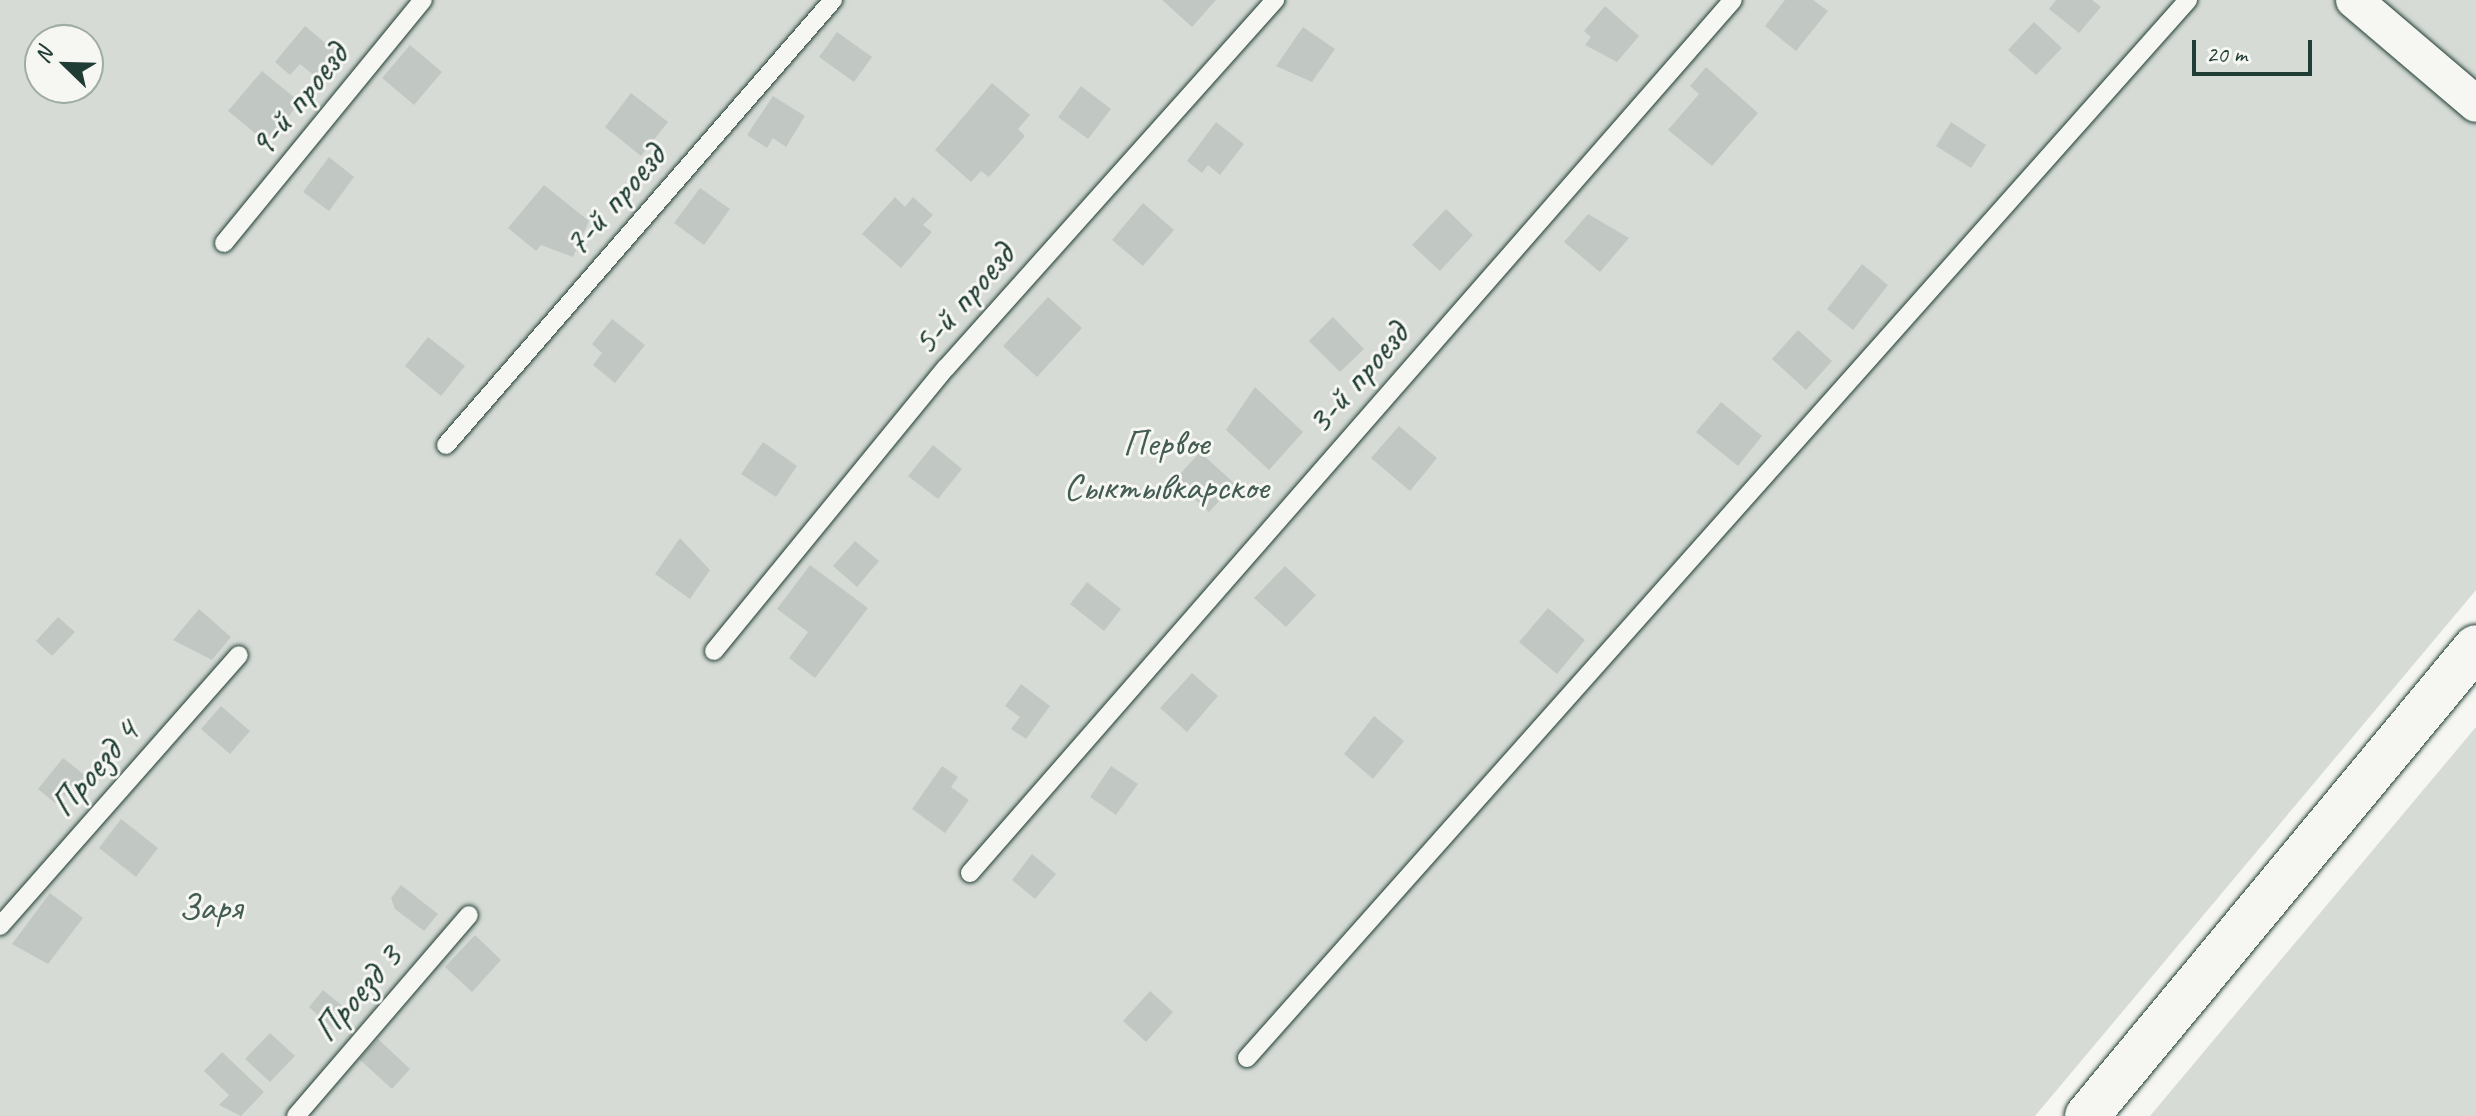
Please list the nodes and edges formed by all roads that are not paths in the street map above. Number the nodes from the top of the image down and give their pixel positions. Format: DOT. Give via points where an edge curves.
graph roads {
  1 [pos="423,0"];
  2 [pos="833,0"];
  3 [pos="1275,0"];
  4 [pos="1733,0"];
  5 [pos="2188,0"];
  6 [pos="2354,0"];
  7 [pos="2476,104"];
  8 [pos="224,243"];
  9 [pos="446,445"];
  10 [pos="2476,647"];
  11 [pos="714,651"];
  12 [pos="239,655"];
  13 [pos="970,873"];
  14 [pos="469,915"];
  15 [pos="0,926"];
  16 [pos="1247,1058"];
  17 [pos="296,1116"];
  18 [pos="2087,1116"];
  1 -- 8 [label="lane, 9-й проезд"];
  2 -- 9 [label="lane, 7-й проезд"];
  3 -- 11 [label="lane, 5-й проезд" via="946,368"];
  4 -- 13 [label="lane, 3-й проезд"];
  5 -- 16 [label="lane"];
  6 -- 7 [label="street"];
  10 -- 18 [label="main road"];
  12 -- 15 [label="lane, Проезд 4"];
  14 -- 17 [label="lane, Проезд 3"];
}
